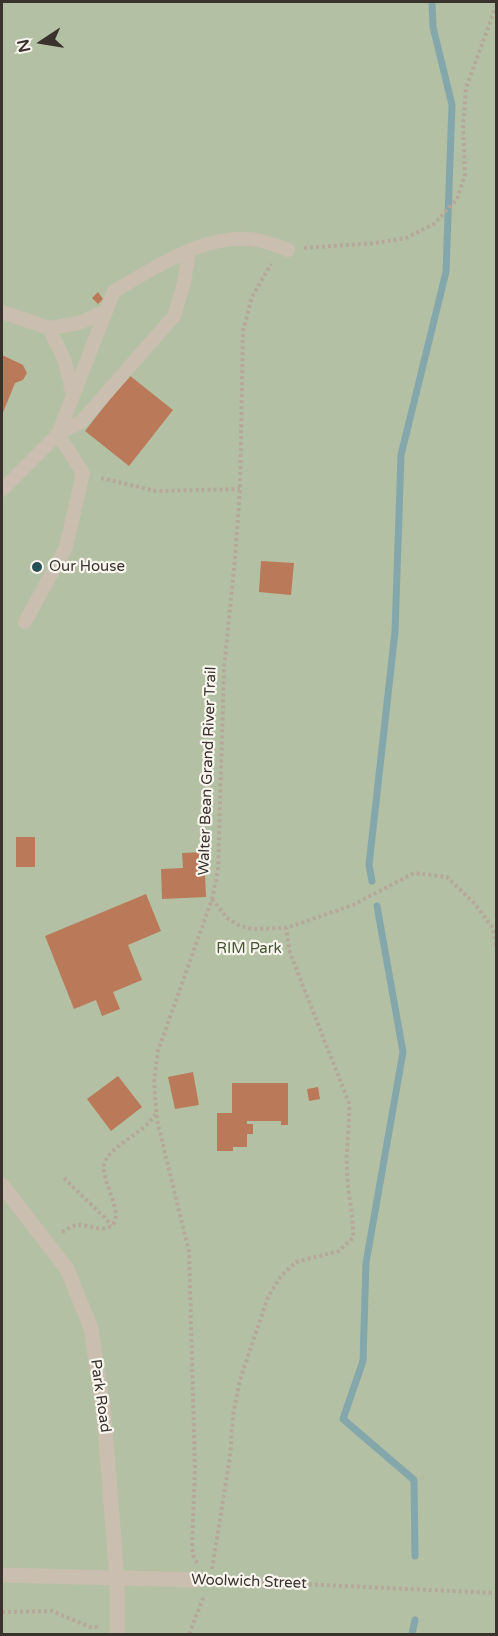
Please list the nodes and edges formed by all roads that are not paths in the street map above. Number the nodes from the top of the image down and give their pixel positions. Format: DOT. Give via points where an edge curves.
graph roads {
  1 [pos="288,250"];
  2 [pos="189,251"];
  3 [pos="106,311"];
  4 [pos="2,312"];
  5 [pos="49,328"];
  6 [pos="73,396"];
  7 [pos="58,434"];
  8 [pos="2,490"];
  9 [pos="25,622"];
  10 [pos="2,1185"];
  11 [pos="2,1575"];
  12 [pos="117,1578"];
  13 [pos="204,1580"];
  14 [pos="117,1631"];
  1 -- 2 [label="lane" via="257,240 224,239"];
  2 -- 3 [label="lane" via="114,291"];
  2 -- 7 [label="lane" via="174,316 81,422"];
  3 -- 5 [label="lane" via="79,323"];
  3 -- 6 [label="lane"];
  4 -- 5 [label="lane"];
  5 -- 6 [label="lane" via="65,361"];
  6 -- 7 [label="lane"];
  7 -- 8 [label="lane"];
  7 -- 9 [label="lane" via="83,473 66,547"];
  10 -- 12 [label="street, Park Road" via="67,1269 91,1328 104,1415"];
  11 -- 12 [label="street, Woolwich Street"];
  12 -- 13 [label="street, Woolwich Street"];
  12 -- 14 [label="street, Park Road"];
}
